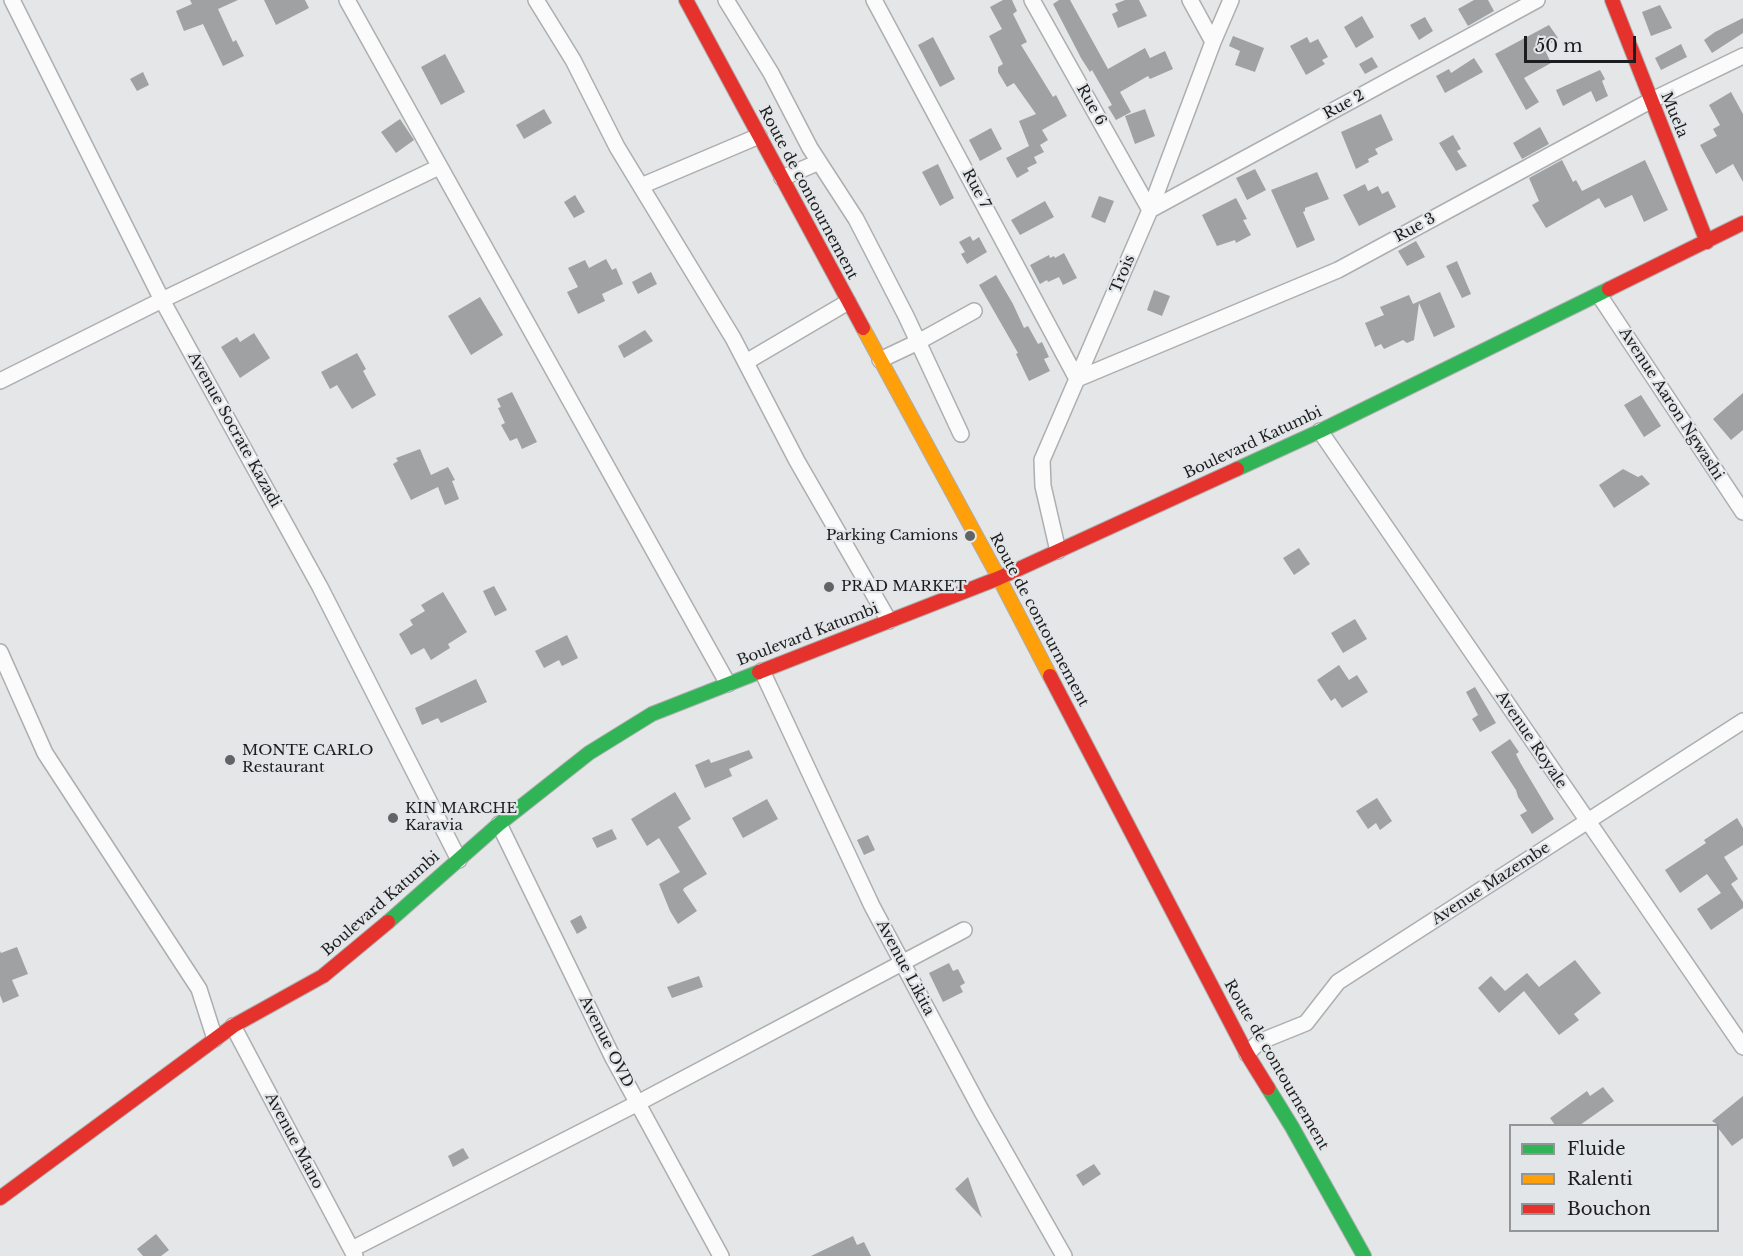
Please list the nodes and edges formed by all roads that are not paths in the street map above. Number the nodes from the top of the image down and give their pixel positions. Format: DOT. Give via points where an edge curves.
graph roads {
  1 [pos="12,0"];
  2 [pos="347,0"];
  3 [pos="536,0"];
  4 [pos="686,0"];
  5 [pos="726,0"];
  6 [pos="874,0"];
  7 [pos="1032,0"];
  8 [pos="1190,0"];
  9 [pos="1231,0"];
  10 [pos="1537,0"];
  11 [pos="1612,0"];
  12 [pos="1213,42"];
  13 [pos="1743,56"];
  14 [pos="1650,101"];
  15 [pos="759,136"];
  16 [pos="819,162"];
  17 [pos="439,167"];
  18 [pos="782,178"];
  19 [pos="640,186"];
  20 [pos="1150,210"];
  21 [pos="1743,223"];
  22 [pos="1707,242"];
  23 [pos="1599,295"];
  24 [pos="162,300"];
  25 [pos="848,302"];
  26 [pos="974,311"];
  27 [pos="918,342"];
  28 [pos="880,360"];
  29 [pos="746,362"];
  30 [pos="1077,379"];
  31 [pos="0,381"];
  32 [pos="1320,431"];
  33 [pos="961,434"];
  34 [pos="1743,512"];
  35 [pos="1058,551"];
  36 [pos="999,578"];
  37 [pos="890,621"];
  38 [pos="0,652"];
  39 [pos="762,671"];
  40 [pos="728,684"];
  41 [pos="1743,721"];
  42 [pos="1587,822"];
  43 [pos="499,824"];
  44 [pos="459,860"];
  45 [pos="964,930"];
  46 [pos="902,962"];
  47 [pos="233,1026"];
  48 [pos="215,1039"];
  49 [pos="1743,1047"];
  50 [pos="1247,1054"];
  51 [pos="638,1103"];
  52 [pos="0,1198"];
  53 [pos="353,1253"];
  54 [pos="721,1256"];
  55 [pos="1064,1256"];
  56 [pos="1364,1256"];
  1 -- 24 [label="street, Avenue Socrate Kazadi"];
  2 -- 17 [label="street"];
  3 -- 19 [label="street" via="573,60"];
  4 -- 15 [label="street, Route de contournement"];
  5 -- 16 [label="street"];
  6 -- 30 [label="street, Rue 7"];
  7 -- 20 [label="street, Rue 6"];
  8 -- 12 [label="street"];
  9 -- 12 [label="street, Trois"];
  10 -- 20 [label="street, Rue 2"];
  11 -- 14 [label="street, Muela"];
  12 -- 20 [label="street, Trois"];
  13 -- 14 [label="street, Rue 3"];
  14 -- 22 [label="street, Muela"];
  14 -- 30 [label="street, Rue 3" via="1338,270"];
  15 -- 18 [label="street, Route de contournement"];
  15 -- 19 [label="street"];
  16 -- 18 [label="street"];
  16 -- 27 [label="street" via="856,219"];
  17 -- 24 [label="street"];
  17 -- 40 [label="street"];
  18 -- 25 [label="street, Route de contournement"];
  19 -- 29 [label="street"];
  20 -- 30 [label="street, Trois"];
  21 -- 22 [label="street, Boulevard Katumbi"];
  22 -- 23 [label="street, Boulevard Katumbi"];
  23 -- 32 [label="street, Boulevard Katumbi"];
  23 -- 34 [label="street, Avenue Aaron Ngwashi"];
  24 -- 31 [label="street"];
  24 -- 44 [label="street, Avenue Socrate Kazadi" via="320,587"];
  25 -- 28 [label="street, Route de contournement"];
  25 -- 29 [label="street"];
  26 -- 27 [label="street"];
  27 -- 28 [label="street"];
  27 -- 33 [label="street"];
  28 -- 36 [label="street, Route de contournement"];
  29 -- 37 [label="street" via="797,461"];
  30 -- 35 [label="street, Trois" via="1042,460 1043,486"];
  32 -- 35 [label="street, Boulevard Katumbi"];
  32 -- 42 [label="street, Avenue Royale"];
  35 -- 36 [label="street, Boulevard Katumbi"];
  36 -- 37 [label="street, Boulevard Katumbi"];
  36 -- 50 [label="street, Route de contournement"];
  37 -- 39 [label="street, Boulevard Katumbi"];
  38 -- 48 [label="street" via="45,753 199,989"];
  39 -- 40 [label="street, Boulevard Katumbi"];
  39 -- 46 [label="street, Avenue Likita"];
  40 -- 43 [label="street, Boulevard Katumbi" via="622,731"];
  41 -- 42 [label="street, Avenue Mazembe"];
  42 -- 49 [label="street, Avenue Royale"];
  42 -- 50 [label="street, Avenue Mazembe" via="1338,982 1306,1023 1259,1042"];
  43 -- 44 [label="street, Boulevard Katumbi"];
  43 -- 51 [label="street, Avenue OVD"];
  44 -- 47 [label="street, Boulevard Katumbi" via="322,976"];
  45 -- 46 [label="street"];
  46 -- 51 [label="street"];
  46 -- 55 [label="street, Avenue Likita"];
  47 -- 48 [label="street, Boulevard Katumbi"];
  47 -- 53 [label="street, Avenue Mano"];
  48 -- 52 [label="street, Boulevard Katumbi"];
  50 -- 56 [label="street, Route de contournement"];
  51 -- 53 [label="street"];
  51 -- 54 [label="street, Avenue OVD"];
}
